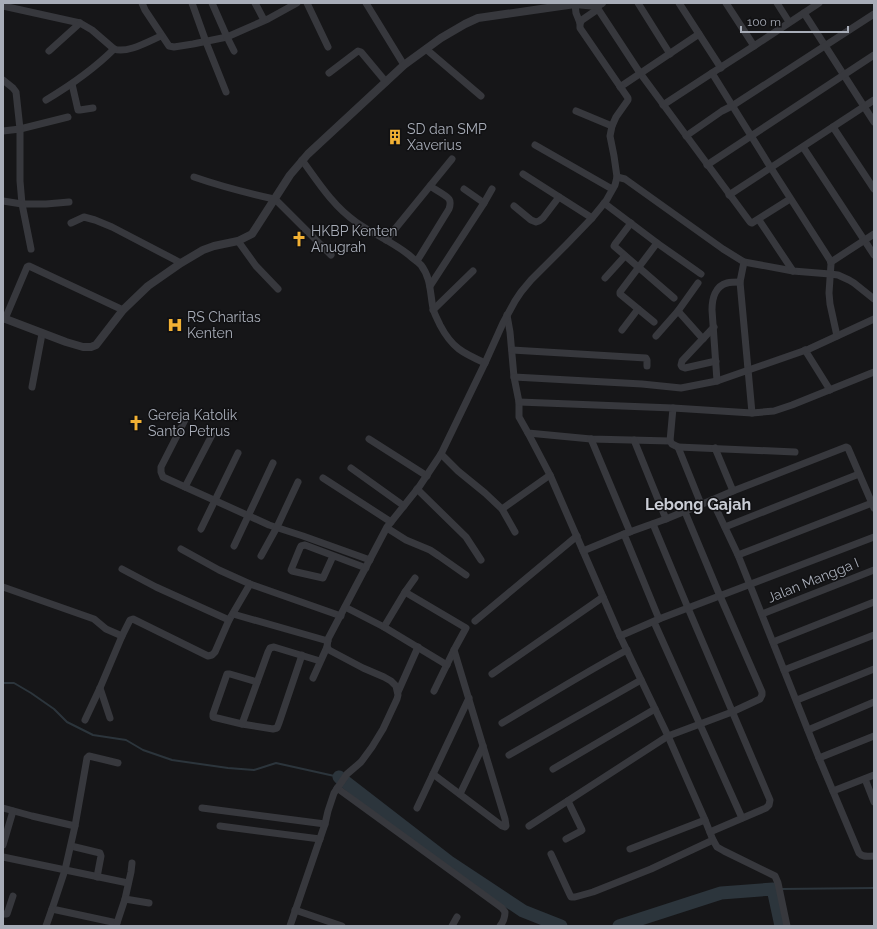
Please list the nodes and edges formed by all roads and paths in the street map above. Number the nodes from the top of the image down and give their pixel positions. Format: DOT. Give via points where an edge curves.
graph roads {
  1 [pos="142,3"];
  2 [pos="192,3"];
  3 [pos="212,3"];
  4 [pos="255,3"];
  5 [pos="297,3"];
  6 [pos="307,3"];
  7 [pos="366,3"];
  8 [pos="638,3"];
  9 [pos="679,3"];
  10 [pos="726,3"];
  11 [pos="777,3"];
  12 [pos="819,3"];
  13 [pos="575,4"];
  14 [pos="3,6"];
  15 [pos="599,6"];
  16 [pos="804,13"];
  17 [pos="874,14"];
  18 [pos="264,20"];
  19 [pos="580,22"];
  20 [pos="789,22"];
  21 [pos="80,23"];
  22 [pos="699,34"];
  23 [pos="161,36"];
  24 [pos="227,37"];
  25 [pos="206,42"];
  26 [pos="825,45"];
  27 [pos="754,46"];
  28 [pos="328,47"];
  29 [pos="114,49"];
  30 [pos="426,49"];
  31 [pos="49,51"];
  32 [pos="234,51"];
  33 [pos="670,54"];
  34 [pos="874,55"];
  35 [pos="404,65"];
  36 [pos="721,68"];
  37 [pos="329,73"];
  38 [pos="640,73"];
  39 [pos="712,73"];
  40 [pos="844,75"];
  41 [pos="3,80"];
  42 [pos="386,82"];
  43 [pos="72,84"];
  44 [pos="620,87"];
  45 [pos="226,92"];
  46 [pos="481,96"];
  47 [pos="46,100"];
  48 [pos="874,100"];
  49 [pos="663,105"];
  50 [pos="732,106"];
  51 [pos="864,106"];
  52 [pos="93,108"];
  53 [pos="576,111"];
  54 [pos="68,117"];
  55 [pos="874,122"];
  56 [pos="612,126"];
  57 [pos="833,127"];
  58 [pos="20,129"];
  59 [pos="3,131"];
  60 [pos="686,136"];
  61 [pos="751,136"];
  62 [pos="535,145"];
  63 [pos="803,146"];
  64 [pos="452,159"];
  65 [pos="302,160"];
  66 [pos="707,166"];
  67 [pos="771,168"];
  68 [pos="523,174"];
  69 [pos="194,177"];
  70 [pos="617,177"];
  71 [pos="430,186"];
  72 [pos="464,189"];
  73 [pos="492,189"];
  74 [pos="612,189"];
  75 [pos="874,189"];
  76 [pos="729,195"];
  77 [pos="559,197"];
  78 [pos="274,199"];
  79 [pos="790,199"];
  80 [pos="3,201"];
  81 [pos="69,202"];
  82 [pos="484,203"];
  83 [pos="604,203"];
  84 [pos="22,204"];
  85 [pos="514,206"];
  86 [pos="592,218"];
  87 [pos="759,220"];
  88 [pos="71,223"];
  89 [pos="631,223"];
  90 [pos="874,234"];
  91 [pos="386,240"];
  92 [pos="864,240"];
  93 [pos="238,241"];
  94 [pos="657,243"];
  95 [pos="31,250"];
  96 [pos="331,255"];
  97 [pos="874,255"];
  98 [pos="625,256"];
  99 [pos="417,261"];
  100 [pos="744,262"];
  101 [pos="831,262"];
  102 [pos="181,263"];
  103 [pos="638,267"];
  104 [pos="473,271"];
  105 [pos="793,271"];
  106 [pos="701,274"];
  107 [pos="830,274"];
  108 [pos="605,278"];
  109 [pos="740,282"];
  110 [pos="698,284"];
  111 [pos="430,286"];
  112 [pos="278,289"];
  113 [pos="674,298"];
  114 [pos="874,299"];
  115 [pos="638,309"];
  116 [pos="122,310"];
  117 [pos="433,310"];
  118 [pos="678,312"];
  119 [pos="507,315"];
  120 [pos="4,319"];
  121 [pos="874,319"];
  122 [pos="654,322"];
  123 [pos="714,327"];
  124 [pos="622,330"];
  125 [pos="42,334"];
  126 [pos="656,336"];
  127 [pos="836,336"];
  128 [pos="703,339"];
  129 [pos="512,350"];
  130 [pos="805,350"];
  131 [pos="716,361"];
  132 [pos="485,363"];
  133 [pos="647,366"];
  134 [pos="748,370"];
  135 [pos="874,372"];
  136 [pos="514,378"];
  137 [pos="717,381"];
  138 [pos="32,387"];
  139 [pos="830,390"];
  140 [pos="519,402"];
  141 [pos="673,408"];
  142 [pos="752,413"];
  143 [pos="186,418"];
  144 [pos="528,433"];
  145 [pos="212,435"];
  146 [pos="369,439"];
  147 [pos="591,439"];
  148 [pos="634,440"];
  149 [pos="670,441"];
  150 [pos="678,447"];
  151 [pos="715,448"];
  152 [pos="795,452"];
  153 [pos="238,453"];
  154 [pos="441,454"];
  155 [pos="273,463"];
  156 [pos="351,468"];
  157 [pos="859,474"];
  158 [pos="550,475"];
  159 [pos="427,476"];
  160 [pos="322,478"];
  161 [pos="298,482"];
  162 [pos="185,488"];
  163 [pos="417,489"];
  164 [pos="732,491"];
  165 [pos="215,500"];
  166 [pos="712,500"];
  167 [pos="701,504"];
  168 [pos="873,505"];
  169 [pos="404,506"];
  170 [pos="502,509"];
  171 [pos="685,512"];
  172 [pos="248,515"];
  173 [pos="666,519"];
  174 [pos="653,524"];
  175 [pos="389,525"];
  176 [pos="277,527"];
  177 [pos="725,527"];
  178 [pos="201,529"];
  179 [pos="514,532"];
  180 [pos="627,533"];
  181 [pos="577,536"];
  182 [pos="874,537"];
  183 [pos="234,546"];
  184 [pos="181,549"];
  185 [pos="583,551"];
  186 [pos="738,555"];
  187 [pos="261,556"];
  188 [pos="333,556"];
  189 [pos="370,560"];
  190 [pos="481,560"];
  191 [pos="366,568"];
  192 [pos="122,569"];
  193 [pos="874,570"];
  194 [pos="466,575"];
  195 [pos="415,578"];
  196 [pos="250,584"];
  197 [pos="750,585"];
  198 [pos="3,587"];
  199 [pos="405,592"];
  200 [pos="720,596"];
  201 [pos="603,597"];
  202 [pos="874,602"];
  203 [pos="345,607"];
  204 [pos="688,608"];
  205 [pos="762,614"];
  206 [pos="341,616"];
  207 [pos="231,617"];
  208 [pos="656,620"];
  209 [pos="475,621"];
  210 [pos="384,627"];
  211 [pos="874,635"];
  212 [pos="122,636"];
  213 [pos="620,636"];
  214 [pos="773,642"];
  215 [pos="327,644"];
  216 [pos="418,647"];
  217 [pos="454,650"];
  218 [pos="627,650"];
  219 [pos="302,655"];
  220 [pos="320,661"];
  221 [pos="447,665"];
  222 [pos="874,669"];
  223 [pos="784,670"];
  224 [pos="492,674"];
  225 [pos="313,678"];
  226 [pos="641,680"];
  227 [pos="257,682"];
  228 [pos="100,688"];
  229 [pos="434,691"];
  230 [pos="398,692"];
  231 [pos="469,698"];
  232 [pos="796,700"];
  233 [pos="874,702"];
  234 [pos="655,709"];
  235 [pos="732,712"];
  236 [pos="110,718"];
  237 [pos="86,720"];
  238 [pos="502,723"];
  239 [pos="242,724"];
  240 [pos="700,725"];
  241 [pos="808,730"];
  242 [pos="668,736"];
  243 [pos="874,736"];
  244 [pos="483,746"];
  245 [pos="509,755"];
  246 [pos="819,758"];
  247 [pos="118,763"];
  248 [pos="553,769"];
  249 [pos="433,774"];
  250 [pos="874,775"];
  251 [pos="865,779"];
  252 [pos="338,787"];
  253 [pos="833,791"];
  254 [pos="460,794"];
  255 [pos="568,801"];
  256 [pos="874,802"];
  257 [pos="3,808"];
  258 [pos="202,808"];
  259 [pos="417,808"];
  260 [pos="13,811"];
  261 [pos="742,818"];
  262 [pos="705,820"];
  263 [pos="325,824"];
  264 [pos="75,826"];
  265 [pos="220,826"];
  266 [pos="529,826"];
  267 [pos="710,832"];
  268 [pos="320,839"];
  269 [pos="566,839"];
  270 [pos="713,840"];
  271 [pos="3,845"];
  272 [pos="70,846"];
  273 [pos="630,850"];
  274 [pos="551,854"];
  275 [pos="874,856"];
  276 [pos="3,857"];
  277 [pos="132,863"];
  278 [pos="66,870"];
  279 [pos="98,877"];
  280 [pos="128,883"];
  281 [pos="13,896"];
  282 [pos="125,898"];
  283 [pos="149,903"];
  284 [pos="52,908"];
  285 [pos="295,910"];
  286 [pos="3,914"];
  287 [pos="457,917"];
  288 [pos="117,924"];
  289 [pos="46,926"];
  290 [pos="290,926"];
  291 [pos="342,926"];
  292 [pos="452,926"];
  293 [pos="500,926"];
  294 [pos="787,926"];
  1 -- 23 [label="street"];
  2 -- 25 [label="street"];
  3 -- 24 [label="street"];
  4 -- 18 [label="street"];
  5 -- 18 [label="street"];
  6 -- 28 [label="street"];
  7 -- 35 [label="street"];
  8 -- 33 [label="street"];
  9 -- 22 [label="street"];
  10 -- 27 [label="street"];
  11 -- 20 [label="street"];
  12 -- 16 [label="street"];
  13 -- 15 [label="street"];
  13 -- 19 [label="street"];
  13 -- 30 [label="street" via="478,18"];
  14 -- 21 [label="street"];
  15 -- 19 [label="street"];
  15 -- 38 [label="street"];
  16 -- 20 [label="street"];
  16 -- 26 [label="street"];
  17 -- 26 [label="street"];
  18 -- 24 [label="street"];
  19 -- 44 [label="street" via="582,32"];
  20 -- 27 [label="street"];
  21 -- 29 [label="street"];
  21 -- 31 [label="street"];
  22 -- 33 [label="street"];
  22 -- 36 [label="street"];
  23 -- 25 [label="street" via="171,47"];
  23 -- 29 [label="street" via="134,47 118,51"];
  24 -- 25 [label="street"];
  24 -- 32 [label="street"];
  25 -- 45 [label="street"];
  26 -- 40 [label="street"];
  26 -- 50 [label="street"];
  27 -- 36 [label="street"];
  29 -- 43 [label="street"];
  30 -- 35 [label="street"];
  30 -- 46 [label="street"];
  33 -- 38 [label="street"];
  34 -- 40 [label="street"];
  35 -- 42 [label="street"];
  36 -- 39 [label="street"];
  37 -- 42 [label="street" via="358,51"];
  38 -- 44 [label="street"];
  38 -- 49 [label="street"];
  39 -- 49 [label="street"];
  39 -- 50 [label="street"];
  40 -- 51 [label="street"];
  40 -- 61 [label="street"];
  41 -- 58 [label="street" via="16,92"];
  42 -- 65 [label="street"];
  43 -- 47 [label="street"];
  43 -- 52 [label="street" via="78,110"];
  44 -- 56 [label="street" via="628,100"];
  48 -- 51 [label="street"];
  49 -- 60 [label="street"];
  50 -- 60 [label="street"];
  50 -- 61 [label="street"];
  51 -- 55 [label="street"];
  51 -- 57 [label="street"];
  53 -- 56 [label="street"];
  54 -- 58 [label="street"];
  56 -- 70 [label="street" via="610,136"];
  57 -- 63 [label="street"];
  57 -- 75 [label="street"];
  58 -- 59 [label="street"];
  58 -- 84 [label="street"];
  60 -- 66 [label="street"];
  61 -- 66 [label="street"];
  61 -- 67 [label="street"];
  62 -- 74 [label="street"];
  63 -- 67 [label="street"];
  63 -- 92 [label="street"];
  64 -- 71 [label="street"];
  65 -- 78 [label="street"];
  65 -- 91 [label="street" via="341,210"];
  66 -- 76 [label="street"];
  67 -- 76 [label="street"];
  67 -- 79 [label="street"];
  68 -- 77 [label="street"];
  69 -- 78 [label="street" via="241,192"];
  70 -- 74 [label="street"];
  70 -- 100 [label="street" via="625,179"];
  71 -- 91 [label="street"];
  71 -- 99 [label="street" via="447,197 450,204"];
  72 -- 82 [label="street"];
  73 -- 82 [label="street"];
  74 -- 83 [label="street"];
  76 -- 87 [label="street" via="751,223"];
  77 -- 85 [label="street" via="543,218 536,222"];
  77 -- 86 [label="street"];
  78 -- 93 [label="street" via="252,234"];
  78 -- 96 [label="street"];
  79 -- 87 [label="street"];
  79 -- 101 [label="street"];
  80 -- 84 [label="street"];
  81 -- 84 [label="street"];
  82 -- 111 [label="street"];
  83 -- 86 [label="street"];
  83 -- 89 [label="street"];
  84 -- 95 [label="street"];
  86 -- 119 [label="street" via="526,285"];
  87 -- 105 [label="street"];
  88 -- 102 [label="street" via="84,217 95,220"];
  89 -- 94 [label="street"];
  89 -- 98 [label="street" via="614,244"];
  90 -- 92 [label="street"];
  91 -- 99 [label="street"];
  92 -- 97 [label="street"];
  92 -- 101 [label="street"];
  93 -- 102 [label="street" via="208,248"];
  93 -- 112 [label="street" via="256,266"];
  94 -- 103 [label="street"];
  94 -- 106 [label="street"];
  98 -- 103 [label="street"];
  98 -- 108 [label="street"];
  99 -- 111 [label="street" via="426,273"];
  100 -- 105 [label="street"];
  100 -- 109 [label="street"];
  101 -- 107 [label="street"];
  102 -- 116 [label="street" via="148,286"];
  103 -- 113 [label="street"];
  103 -- 115 [label="street" via="620,292"];
  104 -- 117 [label="street"];
  105 -- 107 [label="street"];
  107 -- 114 [label="street" via="849,280"];
  107 -- 127 [label="street" via="829,299"];
  109 -- 123 [label="street" via="727,283 716,292 712,303"];
  109 -- 134 [label="street"];
  110 -- 118 [label="street"];
  111 -- 117 [label="street"];
  115 -- 122 [label="street"];
  115 -- 124 [label="street"];
  116 -- 120 [label="street" via="28,266"];
  116 -- 125 [label="street" via="96,345 91,347 83,347"];
  117 -- 132 [label="street" via="450,341 465,354"];
  118 -- 126 [label="street"];
  118 -- 128 [label="street"];
  119 -- 129 [label="street"];
  119 -- 132 [label="street"];
  120 -- 125 [label="street"];
  121 -- 127 [label="street"];
  123 -- 128 [label="street"];
  123 -- 131 [label="street"];
  125 -- 138 [label="street"];
  127 -- 130 [label="street"];
  128 -- 131 [label="street" via="682,361 681,366 685,368"];
  129 -- 133 [label="street" via="646,358"];
  129 -- 136 [label="street"];
  130 -- 134 [label="street"];
  130 -- 139 [label="street"];
  131 -- 137 [label="street"];
  132 -- 154 [label="street"];
  134 -- 137 [label="street"];
  134 -- 142 [label="street"];
  135 -- 139 [label="street"];
  136 -- 137 [label="street" via="678,388"];
  136 -- 140 [label="street"];
  139 -- 142 [label="street" via="778,410"];
  140 -- 141 [label="street"];
  140 -- 144 [label="street" via="520,418"];
  141 -- 142 [label="street"];
  141 -- 149 [label="street"];
  143 -- 162 [label="street" via="160,472 163,477"];
  144 -- 147 [label="street"];
  144 -- 158 [label="street"];
  145 -- 162 [label="street"];
  146 -- 159 [label="street"];
  147 -- 148 [label="street"];
  147 -- 180 [label="street"];
  148 -- 149 [label="street"];
  148 -- 173 [label="street"];
  149 -- 150 [label="street"];
  150 -- 151 [label="street"];
  150 -- 167 [label="street"];
  151 -- 152 [label="street"];
  151 -- 164 [label="street"];
  153 -- 165 [label="street"];
  154 -- 159 [label="street"];
  154 -- 170 [label="street"];
  155 -- 172 [label="street"];
  156 -- 169 [label="street"];
  157 -- 164 [label="street" via="846,447"];
  157 -- 168 [label="street"];
  157 -- 177 [label="street"];
  158 -- 170 [label="street"];
  158 -- 181 [label="street"];
  159 -- 163 [label="street"];
  160 -- 175 [label="street"];
  161 -- 176 [label="street"];
  162 -- 165 [label="street"];
  163 -- 169 [label="street"];
  163 -- 190 [label="street" via="461,532"];
  164 -- 166 [label="street"];
  165 -- 172 [label="street"];
  165 -- 178 [label="street"];
  166 -- 167 [label="street"];
  166 -- 177 [label="street"];
  167 -- 171 [label="street"];
  168 -- 186 [label="street"];
  169 -- 175 [label="street"];
  170 -- 179 [label="street"];
  171 -- 173 [label="street"];
  171 -- 200 [label="street"];
  172 -- 176 [label="street"];
  172 -- 183 [label="street"];
  173 -- 174 [label="street"];
  174 -- 180 [label="street"];
  174 -- 204 [label="street"];
  175 -- 189 [label="street"];
  175 -- 194 [label="street" via="406,540 430,550"];
  176 -- 187 [label="street"];
  176 -- 189 [label="street"];
  177 -- 186 [label="street"];
  180 -- 185 [label="street"];
  180 -- 208 [label="street"];
  181 -- 185 [label="street"];
  181 -- 209 [label="street"];
  182 -- 197 [label="street"];
  184 -- 196 [label="street"];
  185 -- 201 [label="street"];
  186 -- 197 [label="street"];
  188 -- 188 [label="street" via="323,578 291,570 303,545"];
  188 -- 191 [label="street"];
  189 -- 191 [label="street"];
  191 -- 203 [label="street"];
  192 -- 207 [label="street" via="156,587"];
  193 -- 205 [label="street, Jalan Mangga I"];
  195 -- 199 [label="street"];
  196 -- 206 [label="street"];
  196 -- 207 [label="street"];
  197 -- 200 [label="street"];
  197 -- 205 [label="street"];
  198 -- 212 [label="street" via="96,620 106,629"];
  199 -- 210 [label="street"];
  199 -- 217 [label="street" via="466,628"];
  200 -- 204 [label="street"];
  200 -- 235 [label="street" via="762,693 760,699"];
  201 -- 213 [label="street"];
  201 -- 224 [label="street"];
  202 -- 214 [label="street"];
  203 -- 206 [label="street"];
  203 -- 210 [label="street"];
  204 -- 208 [label="street"];
  204 -- 235 [label="street"];
  205 -- 214 [label="street"];
  206 -- 215 [label="street"];
  207 -- 212 [label="street" via="215,652 210,656 133,619 129,621"];
  207 -- 215 [label="street"];
  208 -- 213 [label="street"];
  208 -- 240 [label="street"];
  210 -- 216 [label="street"];
  211 -- 223 [label="street"];
  212 -- 228 [label="street"];
  213 -- 218 [label="street"];
  214 -- 223 [label="street"];
  215 -- 220 [label="street"];
  215 -- 230 [label="street" via="329,650 391,681"];
  216 -- 221 [label="street"];
  216 -- 230 [label="street"];
  217 -- 221 [label="street"];
  217 -- 231 [label="street"];
  218 -- 226 [label="street"];
  218 -- 238 [label="street"];
  219 -- 220 [label="street"];
  219 -- 227 [label="street" via="272,647"];
  219 -- 239 [label="street" via="277,728"];
  220 -- 225 [label="street"];
  221 -- 229 [label="street"];
  222 -- 232 [label="street"];
  223 -- 232 [label="street"];
  226 -- 234 [label="street"];
  226 -- 245 [label="street"];
  227 -- 239 [label="street"];
  227 -- 239 [label="street" via="228,674 223,684 213,717"];
  228 -- 236 [label="street"];
  228 -- 237 [label="street"];
  230 -- 252 [label="street" via="383,729 372,747"];
  231 -- 244 [label="street"];
  231 -- 249 [label="street"];
  232 -- 241 [label="street"];
  233 -- 241 [label="street"];
  234 -- 242 [label="street"];
  234 -- 248 [label="street"];
  235 -- 240 [label="street"];
  235 -- 261 [label="street" via="770,800 767,807"];
  240 -- 242 [label="street"];
  240 -- 261 [label="street"];
  241 -- 246 [label="street"];
  242 -- 255 [label="street"];
  242 -- 262 [label="street"];
  243 -- 246 [label="street"];
  244 -- 254 [label="street"];
  244 -- 254 [label="street" via="506,826 502,826"];
  246 -- 253 [label="street"];
  247 -- 264 [label="street" via="89,756 87,758"];
  249 -- 254 [label="street"];
  249 -- 259 [label="street"];
  250 -- 251 [label="street"];
  251 -- 253 [label="street"];
  251 -- 256 [label="street"];
  252 -- 263 [label="street"];
  252 -- 293 [label="street" via="502,908 505,916"];
  253 -- 275 [label="street" via="860,854"];
  255 -- 266 [label="street"];
  255 -- 269 [label="street" via="582,830"];
  257 -- 260 [label="street"];
  258 -- 263 [label="street"];
  260 -- 264 [label="street"];
  260 -- 271 [label="street"];
  261 -- 267 [label="street"];
  262 -- 267 [label="street"];
  262 -- 273 [label="street"];
  263 -- 268 [label="street"];
  264 -- 272 [label="street"];
  265 -- 268 [label="street"];
  267 -- 270 [label="street"];
  268 -- 285 [label="street"];
  270 -- 274 [label="street" via="651,869 575,897 571,897"];
  270 -- 294 [label="street" via="717,847 775,876"];
  272 -- 278 [label="street"];
  272 -- 279 [label="street" via="100,853"];
  276 -- 278 [label="street"];
  277 -- 280 [label="street"];
  278 -- 279 [label="street"];
  278 -- 284 [label="street"];
  279 -- 280 [label="street"];
  280 -- 282 [label="street"];
  281 -- 286 [label="street" via="7,914"];
  282 -- 283 [label="street"];
  282 -- 288 [label="street"];
  284 -- 288 [label="street"];
  284 -- 289 [label="street"];
  285 -- 290 [label="street"];
  285 -- 291 [label="street"];
  287 -- 292 [label="street"];
}
